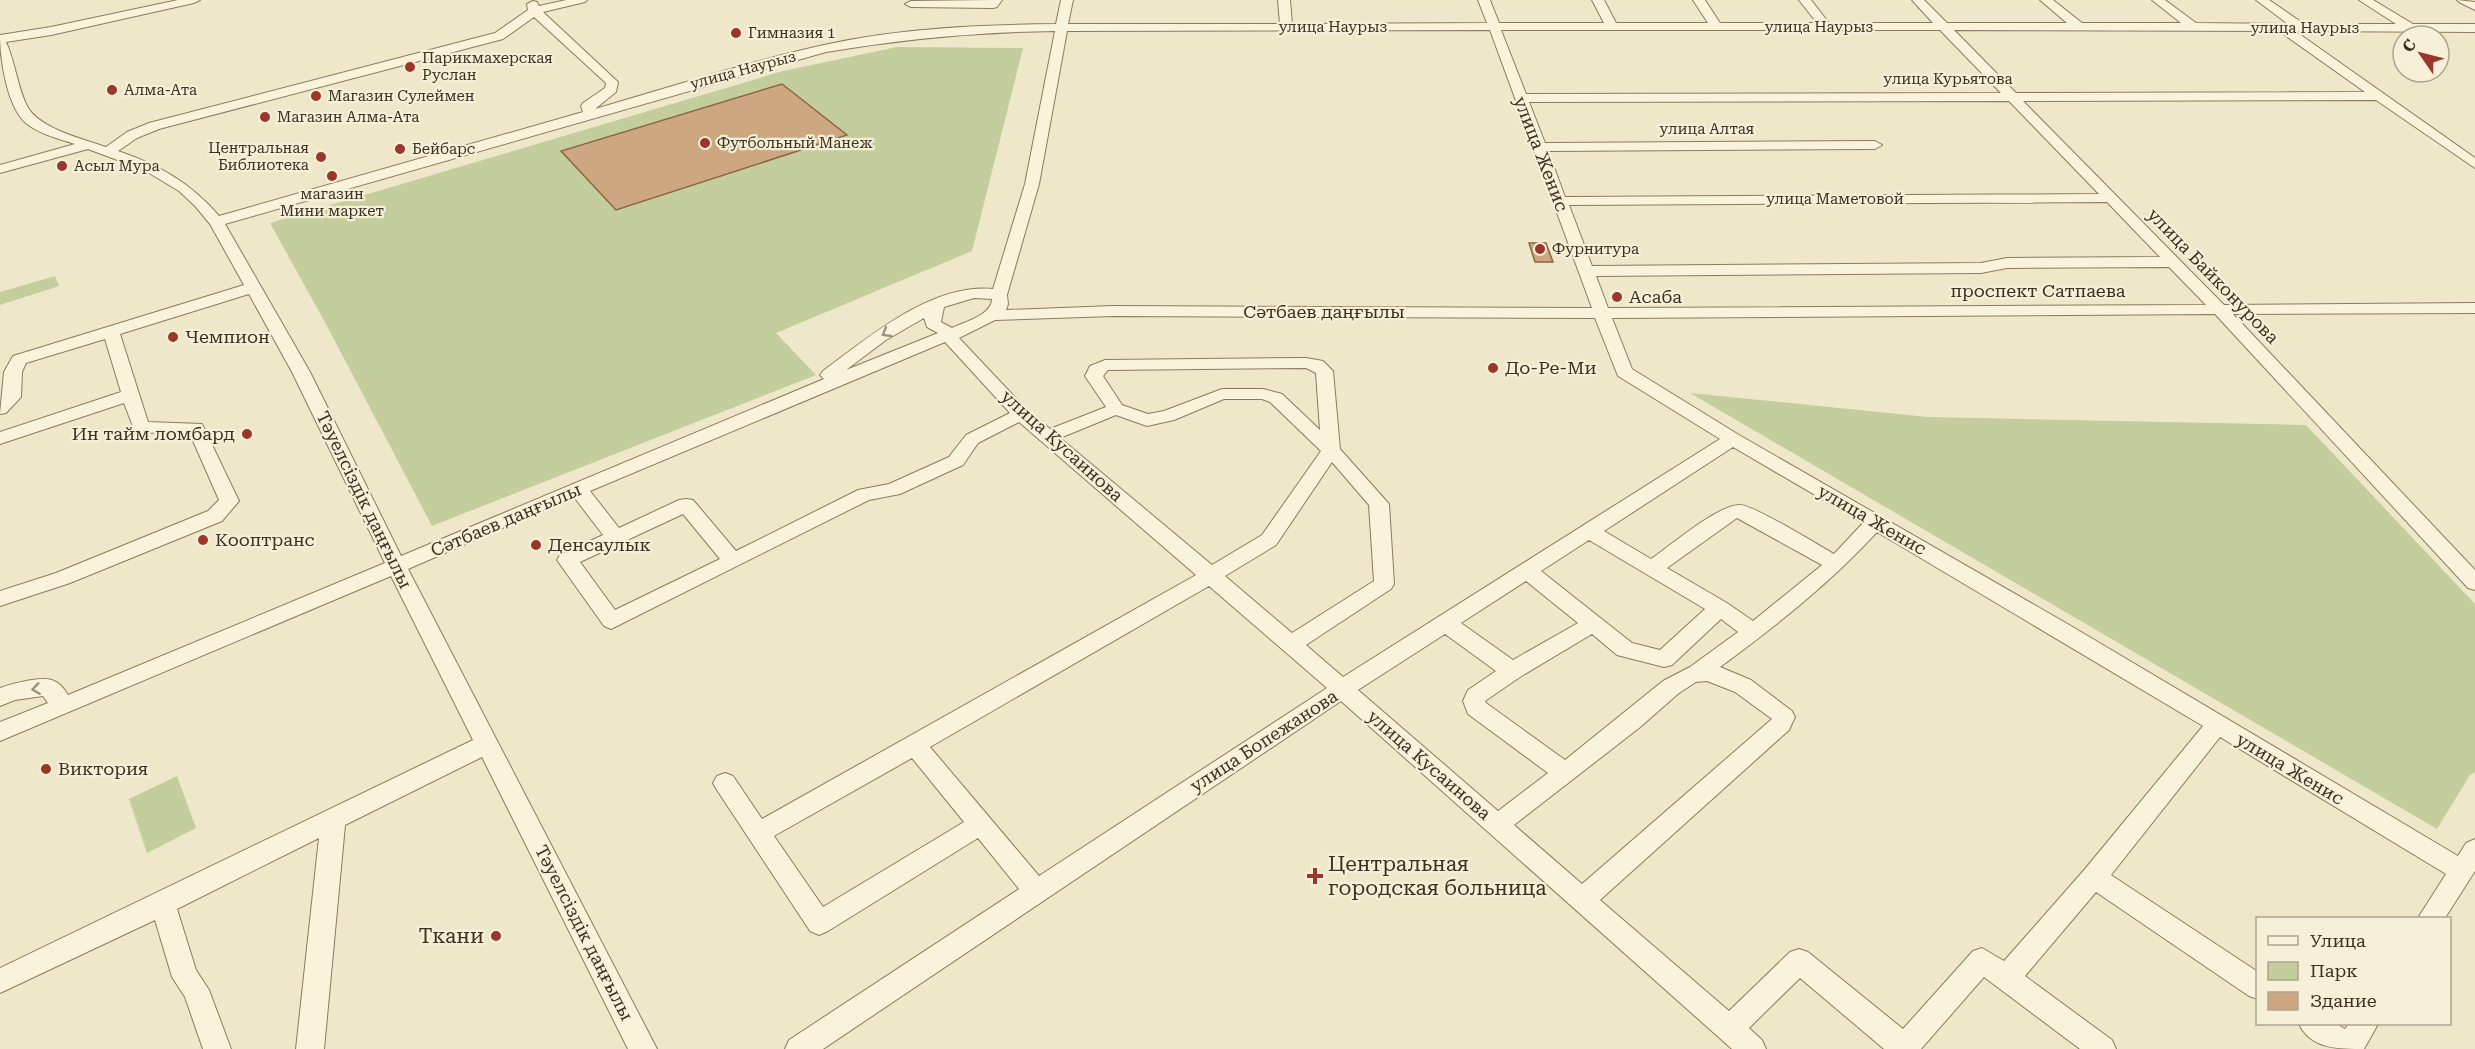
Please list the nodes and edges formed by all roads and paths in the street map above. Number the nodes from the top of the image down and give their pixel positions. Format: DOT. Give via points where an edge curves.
graph roads {
  1 [pos="164,0"];
  2 [pos="194,0"];
  3 [pos="580,0"];
  4 [pos="996,0"];
  5 [pos="1067,0"];
  6 [pos="1284,0"];
  7 [pos="1484,0"];
  8 [pos="1598,0"];
  9 [pos="1699,0"];
  10 [pos="1805,0"];
  11 [pos="1918,0"];
  12 [pos="2046,0"];
  13 [pos="2158,0"];
  14 [pos="2262,0"];
  15 [pos="2365,0"];
  16 [pos="2463,0"];
  17 [pos="912,2"];
  18 [pos="533,6"];
  19 [pos="2475,7"];
  20 [pos="2404,24"];
  21 [pos="1942,26"];
  22 [pos="2078,26"];
  23 [pos="1286,27"];
  24 [pos="1492,27"];
  25 [pos="1612,27"];
  26 [pos="1717,27"];
  27 [pos="1826,27"];
  28 [pos="2193,27"];
  29 [pos="2391,27"];
  30 [pos="2283,28"];
  31 [pos="2302,28"];
  32 [pos="2451,28"];
  33 [pos="2475,28"];
  34 [pos="1060,29"];
  35 [pos="27,34"];
  36 [pos="894,37"];
  37 [pos="0,41"];
  38 [pos="2008,95"];
  39 [pos="2377,96"];
  40 [pos="1520,98"];
  41 [pos="590,113"];
  42 [pos="88,145"];
  43 [pos="1875,145"];
  44 [pos="1538,147"];
  45 [pos="109,152"];
  46 [pos="2475,164"];
  47 [pos="0,169"];
  48 [pos="2112,198"];
  49 [pos="1559,201"];
  50 [pos="216,222"];
  51 [pos="1009,257"];
  52 [pos="2173,262"];
  53 [pos="1585,271"];
  54 [pos="251,288"];
  55 [pos="962,293"];
  56 [pos="1000,297"];
  57 [pos="937,304"];
  58 [pos="2475,308"];
  59 [pos="2219,309"];
  60 [pos="1047,312"];
  61 [pos="1602,313"];
  62 [pos="992,315"];
  63 [pos="111,332"];
  64 [pos="951,334"];
  65 [pos="804,392"];
  66 [pos="131,395"];
  67 [pos="0,409"];
  68 [pos="1116,409"];
  69 [pos="1021,414"];
  70 [pos="1048,436"];
  71 [pos="0,438"];
  72 [pos="1732,439"];
  73 [pos="1331,450"];
  74 [pos="578,489"];
  75 [pos="1875,522"];
  76 [pos="1589,531"];
  77 [pos="616,538"];
  78 [pos="734,561"];
  79 [pos="1836,564"];
  80 [pos="396,567"];
  81 [pos="1652,569"];
  82 [pos="1527,571"];
  83 [pos="1210,576"];
  84 [pos="2475,584"];
  85 [pos="0,599"];
  86 [pos="1720,608"];
  87 [pos="1444,623"];
  88 [pos="1593,624"];
  89 [pos="1753,632"];
  90 [pos="1291,644"];
  91 [pos="1512,671"];
  92 [pos="1698,672"];
  93 [pos="1342,689"];
  94 [pos="0,697"];
  95 [pos="60,708"];
  96 [pos="2217,725"];
  97 [pos="0,732"];
  98 [pos="487,744"];
  99 [pos="915,745"];
  100 [pos="1565,773"];
  101 [pos="725,783"];
  102 [pos="333,820"];
  103 [pos="981,824"];
  104 [pos="1497,825"];
  105 [pos="758,833"];
  106 [pos="2469,860"];
  107 [pos="2094,877"];
  108 [pos="1036,891"];
  109 [pos="1582,900"];
  110 [pos="163,904"];
  111 [pos="2433,917"];
  112 [pos="2006,978"];
  113 [pos="0,981"];
  114 [pos="2256,986"];
  115 [pos="2316,1025"];
  116 [pos="2363,1025"];
  117 [pos="1729,1029"];
  118 [pos="2348,1048"];
  119 [pos="217,1049"];
  120 [pos="310,1049"];
  121 [pos="643,1049"];
  122 [pos="799,1049"];
  123 [pos="1752,1049"];
  124 [pos="2102,1049"];
  1 -- 35 [label="street"];
  2 -- 35 [label="street"];
  3 -- 18 [label="street"];
  4 -- 17 [label="street" via="993,5"];
  5 -- 34 [label="street"];
  6 -- 23 [label="street"];
  7 -- 24 [label="street, улица Женис"];
  8 -- 25 [label="street"];
  9 -- 26 [label="street"];
  10 -- 27 [label="street"];
  11 -- 21 [label="street, улица Байконурова"];
  12 -- 22 [label="street"];
  13 -- 28 [label="street"];
  14 -- 31 [label="street"];
  15 -- 20 [label="street"];
  16 -- 19 [label="street"];
  17 -- 36 [label="street"];
  18 -- 41 [label="street" via="612,82 605,96 588,106"];
  18 -- 45 [label="street" via="499,36 153,126"];
  21 -- 22 [label="street, улица Наурыз"];
  21 -- 27 [label="street, улица Наурыз"];
  21 -- 38 [label="street, улица Байконурова"];
  22 -- 28 [label="street, улица Наурыз"];
  23 -- 24 [label="street, улица Наурыз"];
  23 -- 34 [label="street, улица Наурыз"];
  24 -- 25 [label="street, улица Наурыз"];
  24 -- 40 [label="street, улица Женис"];
  25 -- 26 [label="street, улица Наурыз"];
  26 -- 27 [label="street, улица Наурыз"];
  28 -- 30 [label="street, улица Наурыз"];
  29 -- 31 [label="street, улица Наурыз"];
  30 -- 31 [label="street, улица Наурыз"];
  30 -- 39 [label="street"];
  32 -- 33 [label="street, улица Наурыз"];
  34 -- 36 [label="street, улица Наурыз" via="975,29"];
  34 -- 51 [label="street" via="1032,184"];
  35 -- 37 [label="street"];
  36 -- 41 [label="street, улица Наурыз" via="780,59"];
  37 -- 42 [label="street, Тәуелсіздік даңғылы" via="21,109 28,118"];
  38 -- 39 [label="street, улица Курьятова"];
  38 -- 40 [label="street, улица Курьятова"];
  38 -- 48 [label="street, улица Байконурова"];
  39 -- 46 [label="street"];
  40 -- 44 [label="street, улица Женис"];
  41 -- 50 [label="street, улица Наурыз"];
  42 -- 45 [label="street, Тәуелсіздік даңғылы"];
  42 -- 47 [label="street"];
  43 -- 44 [label="street, улица Алтая"];
  44 -- 49 [label="street, улица Женис"];
  45 -- 50 [label="street, Тәуелсіздік даңғылы" via="156,169 183,185"];
  48 -- 49 [label="street, улица Маметовой"];
  48 -- 52 [label="street, улица Байконурова"];
  49 -- 53 [label="street, улица Женис"];
  50 -- 54 [label="street, Тәуелсіздік даңғылы"];
  51 -- 55 [label="street"];
  51 -- 56 [label="street"];
  52 -- 53 [label="street" via="2007,263 1981,268"];
  52 -- 59 [label="street, улица Байконурова"];
  53 -- 61 [label="street, улица Женис"];
  54 -- 63 [label="street"];
  54 -- 80 [label="street, Тәуелсіздік даңғылы" via="301,372"];
  55 -- 56 [label="street"];
  55 -- 57 [label="street"];
  56 -- 60 [label="street" via="1014,306"];
  56 -- 62 [label="street" via="1000,308"];
  57 -- 64 [label="street" via="933,324"];
  57 -- 65 [label="street, one-way" via="880,336"];
  58 -- 59 [label="street, проспект Сатпаева"];
  59 -- 61 [label="street, проспект Сатпаева"];
  59 -- 84 [label="street, улица Байконурова"];
  60 -- 61 [label="street, Сәтбаев даңғылы"];
  60 -- 62 [label="street"];
  61 -- 72 [label="street, улица Женис" via="1624,372"];
  62 -- 64 [label="street"];
  63 -- 66 [label="street"];
  63 -- 67 [label="street" via="19,360 13,372 12,397"];
  64 -- 65 [label="street, Сәтбаев даңғылы"];
  64 -- 69 [label="street, улица Кусаинова" via="951,339"];
  65 -- 74 [label="street, Сәтбаев даңғылы"];
  66 -- 71 [label="street"];
  66 -- 85 [label="street" via="141,428 196,428 229,501 215,516 63,578"];
  68 -- 70 [label="street"];
  68 -- 73 [label="street" via="1147,420 1168,416 1222,394 1263,394 1276,398"];
  68 -- 73 [label="street" via="1095,376 1096,370 1105,365 1317,365 1324,371"];
  69 -- 70 [label="street, улица Кусаинова"];
  69 -- 78 [label="street" via="972,439 956,461 893,490 865,494"];
  70 -- 83 [label="street, улица Кусаинова"];
  72 -- 75 [label="street, улица Женис"];
  72 -- 76 [label="street, улица Бопежанова"];
  73 -- 83 [label="street" via="1269,540"];
  73 -- 90 [label="street" via="1379,504 1384,584"];
  74 -- 77 [label="street"];
  74 -- 80 [label="street, Сәтбаев даңғылы"];
  75 -- 79 [label="street"];
  75 -- 96 [label="street, улица Женис"];
  76 -- 81 [label="street"];
  76 -- 82 [label="street, улица Бопежанова"];
  77 -- 78 [label="street" via="686,505"];
  77 -- 78 [label="street" via="567,560 611,621"];
  79 -- 81 [label="street" via="1742,512 1732,512"];
  79 -- 89 [label="street"];
  80 -- 95 [label="street, Сәтбаев даңғылы"];
  80 -- 98 [label="street, Тәуелсіздік даңғылы"];
  81 -- 86 [label="street"];
  82 -- 87 [label="street, улица Бопежанова"];
  82 -- 88 [label="street"];
  83 -- 90 [label="street, улица Кусаинова"];
  83 -- 99 [label="street"];
  86 -- 88 [label="street" via="1664,660 1625,649"];
  86 -- 89 [label="street"];
  87 -- 91 [label="street"];
  87 -- 93 [label="street, улица Бопежанова"];
  88 -- 91 [label="street"];
  89 -- 92 [label="street"];
  90 -- 93 [label="street, улица Кусаинова"];
  91 -- 100 [label="street" via="1476,696 1476,708"];
  92 -- 100 [label="street" via="1683,679"];
  92 -- 109 [label="street" via="1715,673 1735,682 1784,717 1781,724"];
  93 -- 104 [label="street, улица Кусаинова"];
  93 -- 108 [label="street, улица Бопежанова"];
  95 -- 94 [label="street, one-way" via="59,698 48,687"];
  95 -- 97 [label="street, Сәтбаев даңғылы"];
  96 -- 106 [label="street, улица Женис"];
  96 -- 107 [label="street"];
  98 -- 102 [label="street"];
  98 -- 121 [label="street, Тәуелсіздік даңғылы"];
  99 -- 103 [label="street"];
  99 -- 105 [label="street"];
  100 -- 104 [label="street"];
  101 -- 105 [label="street"];
  102 -- 110 [label="street"];
  102 -- 120 [label="street"];
  103 -- 105 [label="street" via="819,923"];
  103 -- 108 [label="street"];
  104 -- 109 [label="street, улица Кусаинова"];
  106 -- 111 [label="street"];
  107 -- 112 [label="street"];
  107 -- 114 [label="street"];
  108 -- 122 [label="street, улица Бопежанова"];
  109 -- 117 [label="street, улица Кусаинова"];
  110 -- 113 [label="street"];
  110 -- 119 [label="street" via="185,977 196,990"];
  112 -- 117 [label="street" via="1982,960 1904,1048 1799,962"];
  112 -- 124 [label="street"];
  115 -- 118 [label="street"];
  116 -- 118 [label="street"];
  117 -- 123 [label="street, улица Кусаинова"];
}
